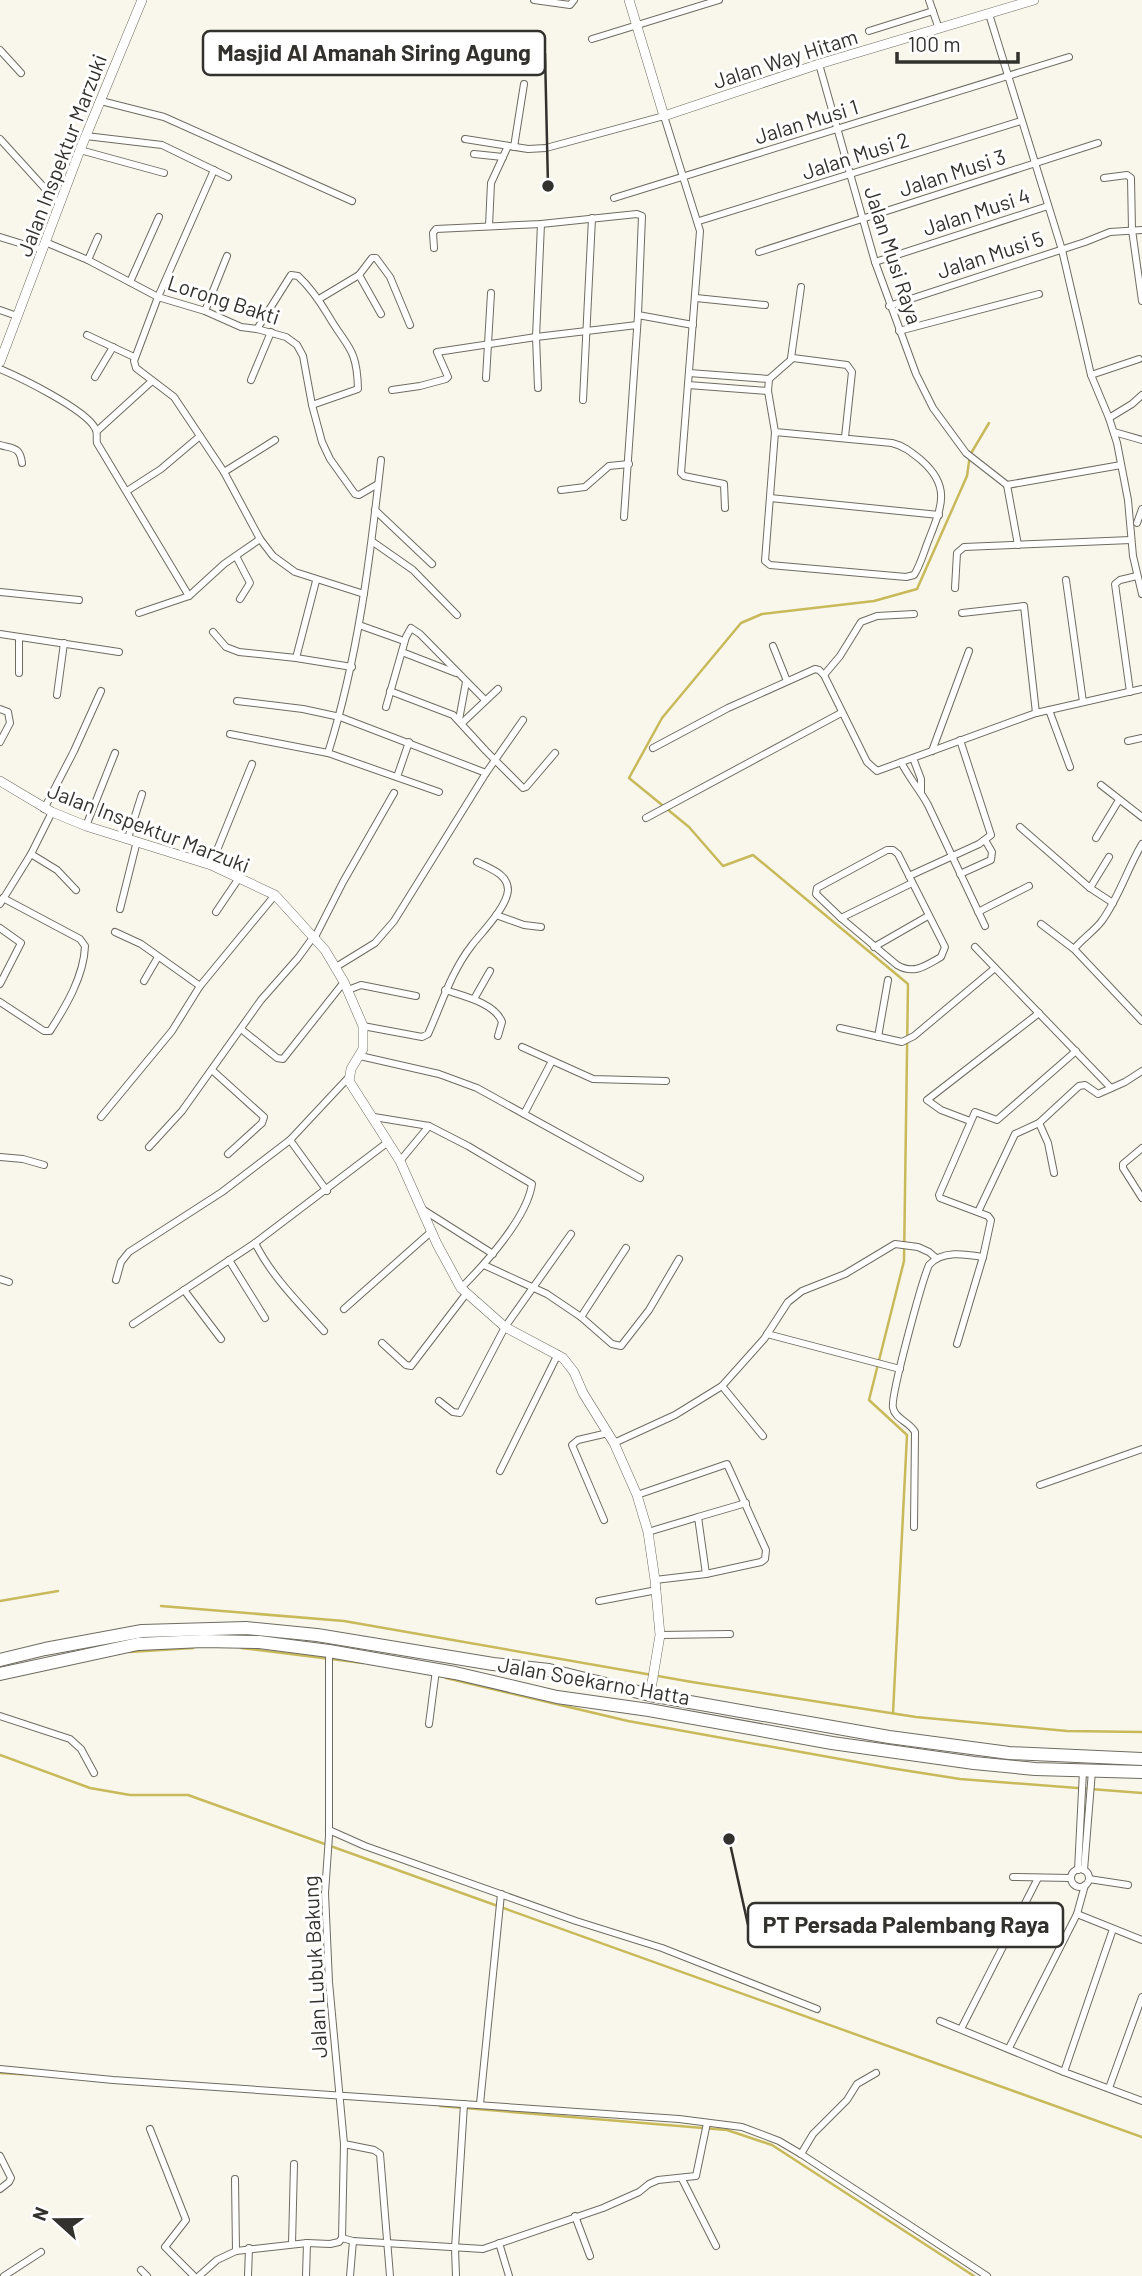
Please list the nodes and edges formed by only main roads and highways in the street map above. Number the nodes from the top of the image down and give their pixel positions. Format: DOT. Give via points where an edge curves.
graph roads {
  1 [pos="0,1660"];
  2 [pos="0,1674"];
  3 [pos="952,1745"];
  4 [pos="1142,1759"];
  5 [pos="951,1760"];
  6 [pos="1142,1772"];
  1 -- 3 [label="highway, Jalan Soekarno Hatta" via="142,1631 246,1628 549,1670 800,1723"];
  2 -- 5 [label="highway, Jalan Soekarno Hatta" via="138,1644 259,1642 436,1670 556,1698"];
  3 -- 4 [label="highway, Jalan Soekarno Hatta" via="1032,1755"];
  3 -- 5 [label="highway"];
  5 -- 6 [label="highway, Jalan Soekarno Hatta" via="1087,1776"];
}
